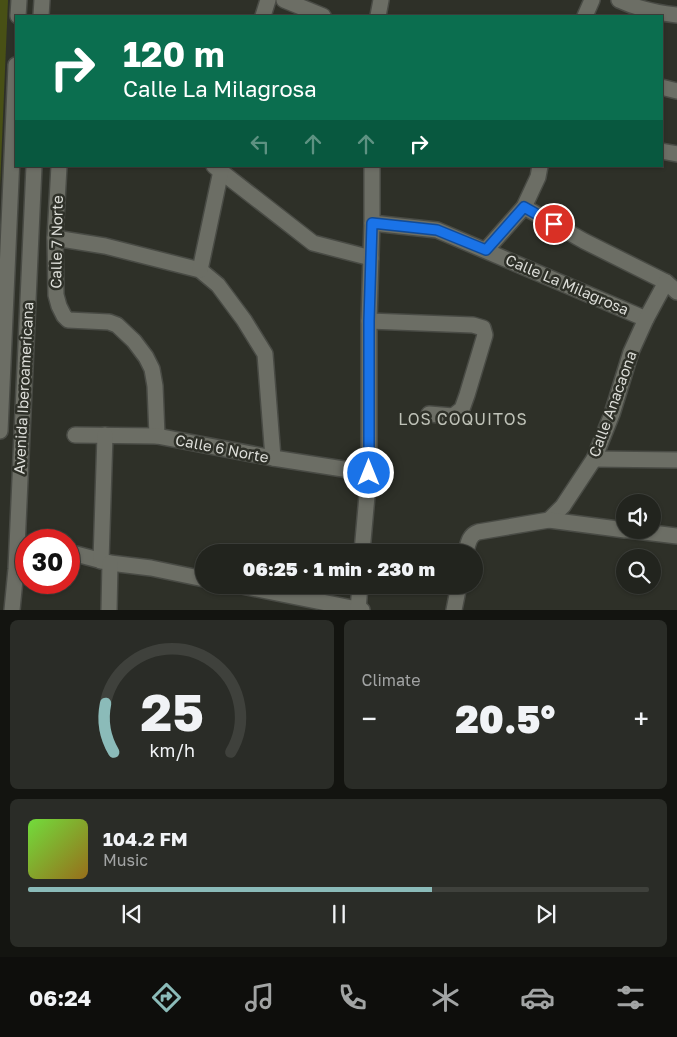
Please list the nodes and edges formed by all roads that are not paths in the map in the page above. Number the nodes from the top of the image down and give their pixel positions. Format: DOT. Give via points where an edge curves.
graph roads {
  1 [pos="19,0"];
  2 [pos="42,0"];
  3 [pos="268,0"];
  4 [pos="284,0"];
  5 [pos="381,0"];
  6 [pos="592,0"];
  7 [pos="619,0"];
  8 [pos="18,15"];
  9 [pos="41,15"];
  10 [pos="263,15"];
  11 [pos="321,15"];
  12 [pos="378,15"];
  13 [pos="585,15"];
  14 [pos="677,15"];
  15 [pos="15,88"];
  16 [pos="663,88"];
  17 [pos="677,91"];
  18 [pos="663,152"];
  19 [pos="677,154"];
  20 [pos="34,167"];
  21 [pos="59,167"];
  22 [pos="222,167"];
  23 [pos="372,167"];
  24 [pos="540,167"];
  25 [pos="524,207"];
  26 [pos="372,223"];
  27 [pos="55,238"];
  28 [pos="486,250"];
  29 [pos="371,258"];
  30 [pos="200,270"];
  31 [pos="671,287"];
  32 [pos="646,318"];
  33 [pos="369,321"];
  34 [pos="429,414"];
  35 [pos="0,431"];
  36 [pos="75,435"];
  37 [pos="105,435"];
  38 [pos="157,436"];
  39 [pos="273,458"];
  40 [pos="594,459"];
  41 [pos="677,460"];
  42 [pos="369,473"];
  43 [pos="550,520"];
  44 [pos="616,529"];
  45 [pos="661,534"];
  46 [pos="677,536"];
  47 [pos="363,544"];
  48 [pos="468,544"];
  49 [pos="80,555"];
  50 [pos="105,562"];
  51 [pos="195,576"];
  52 [pos="282,594"];
  53 [pos="359,594"];
  54 [pos="457,594"];
  55 [pos="358,609"];
  56 [pos="12,610"];
  57 [pos="109,610"];
  58 [pos="362,610"];
  59 [pos="454,610"];
  1 -- 8 [label="street"];
  2 -- 9 [label="street"];
  3 -- 10 [label="street"];
  4 -- 11 [label="street"];
  5 -- 12 [label="street"];
  6 -- 13 [label="street"];
  7 -- 14 [label="street" via="658,13"];
  15 -- 35 [label="street, Avenida Iberoamericana"];
  16 -- 17 [label="street"];
  18 -- 19 [label="street"];
  20 -- 56 [label="street, Avenida Iberoamericana"];
  21 -- 27 [label="street, Calle 7 Norte"];
  22 -- 29 [label="street" via="313,243"];
  22 -- 30 [label="street"];
  23 -- 26 [label="street"];
  24 -- 25 [label="street"];
  25 -- 28 [label="street"];
  25 -- 31 [label="street"];
  26 -- 28 [label="street, Calle La Milagrosa" via="437,230"];
  26 -- 29 [label="street"];
  27 -- 30 [label="street" via="105,246"];
  27 -- 38 [label="street, Calle 7 Norte" via="56,295 64,316 68,320 109,322 134,341 152,368"];
  28 -- 32 [label="street, Calle La Milagrosa"];
  29 -- 33 [label="street"];
  30 -- 39 [label="street" via="218,285 265,354"];
  31 -- 32 [label="street, Calle Anacaona"];
  32 -- 40 [label="street, Calle Anacaona"];
  33 -- 34 [label="street" via="483,328 485,336 462,408 453,416"];
  33 -- 42 [label="street"];
  36 -- 37 [label="street, Calle 6 Norte"];
  37 -- 38 [label="street, Calle 6 Norte"];
  37 -- 50 [label="street"];
  38 -- 39 [label="street, Calle 6 Norte"];
  39 -- 42 [label="street, Calle 6 Norte"];
  40 -- 41 [label="street"];
  40 -- 43 [label="street, Calle Anacaona"];
  42 -- 47 [label="street"];
  43 -- 44 [label="street"];
  43 -- 48 [label="street" via="478,532 473,534"];
  45 -- 46 [label="street"];
  49 -- 50 [label="street"];
  50 -- 51 [label="street"];
  50 -- 57 [label="street"];
  52 -- 55 [label="street"];
  53 -- 55 [label="street"];
  54 -- 59 [label="street"];
  55 -- 58 [label="street"];
}
